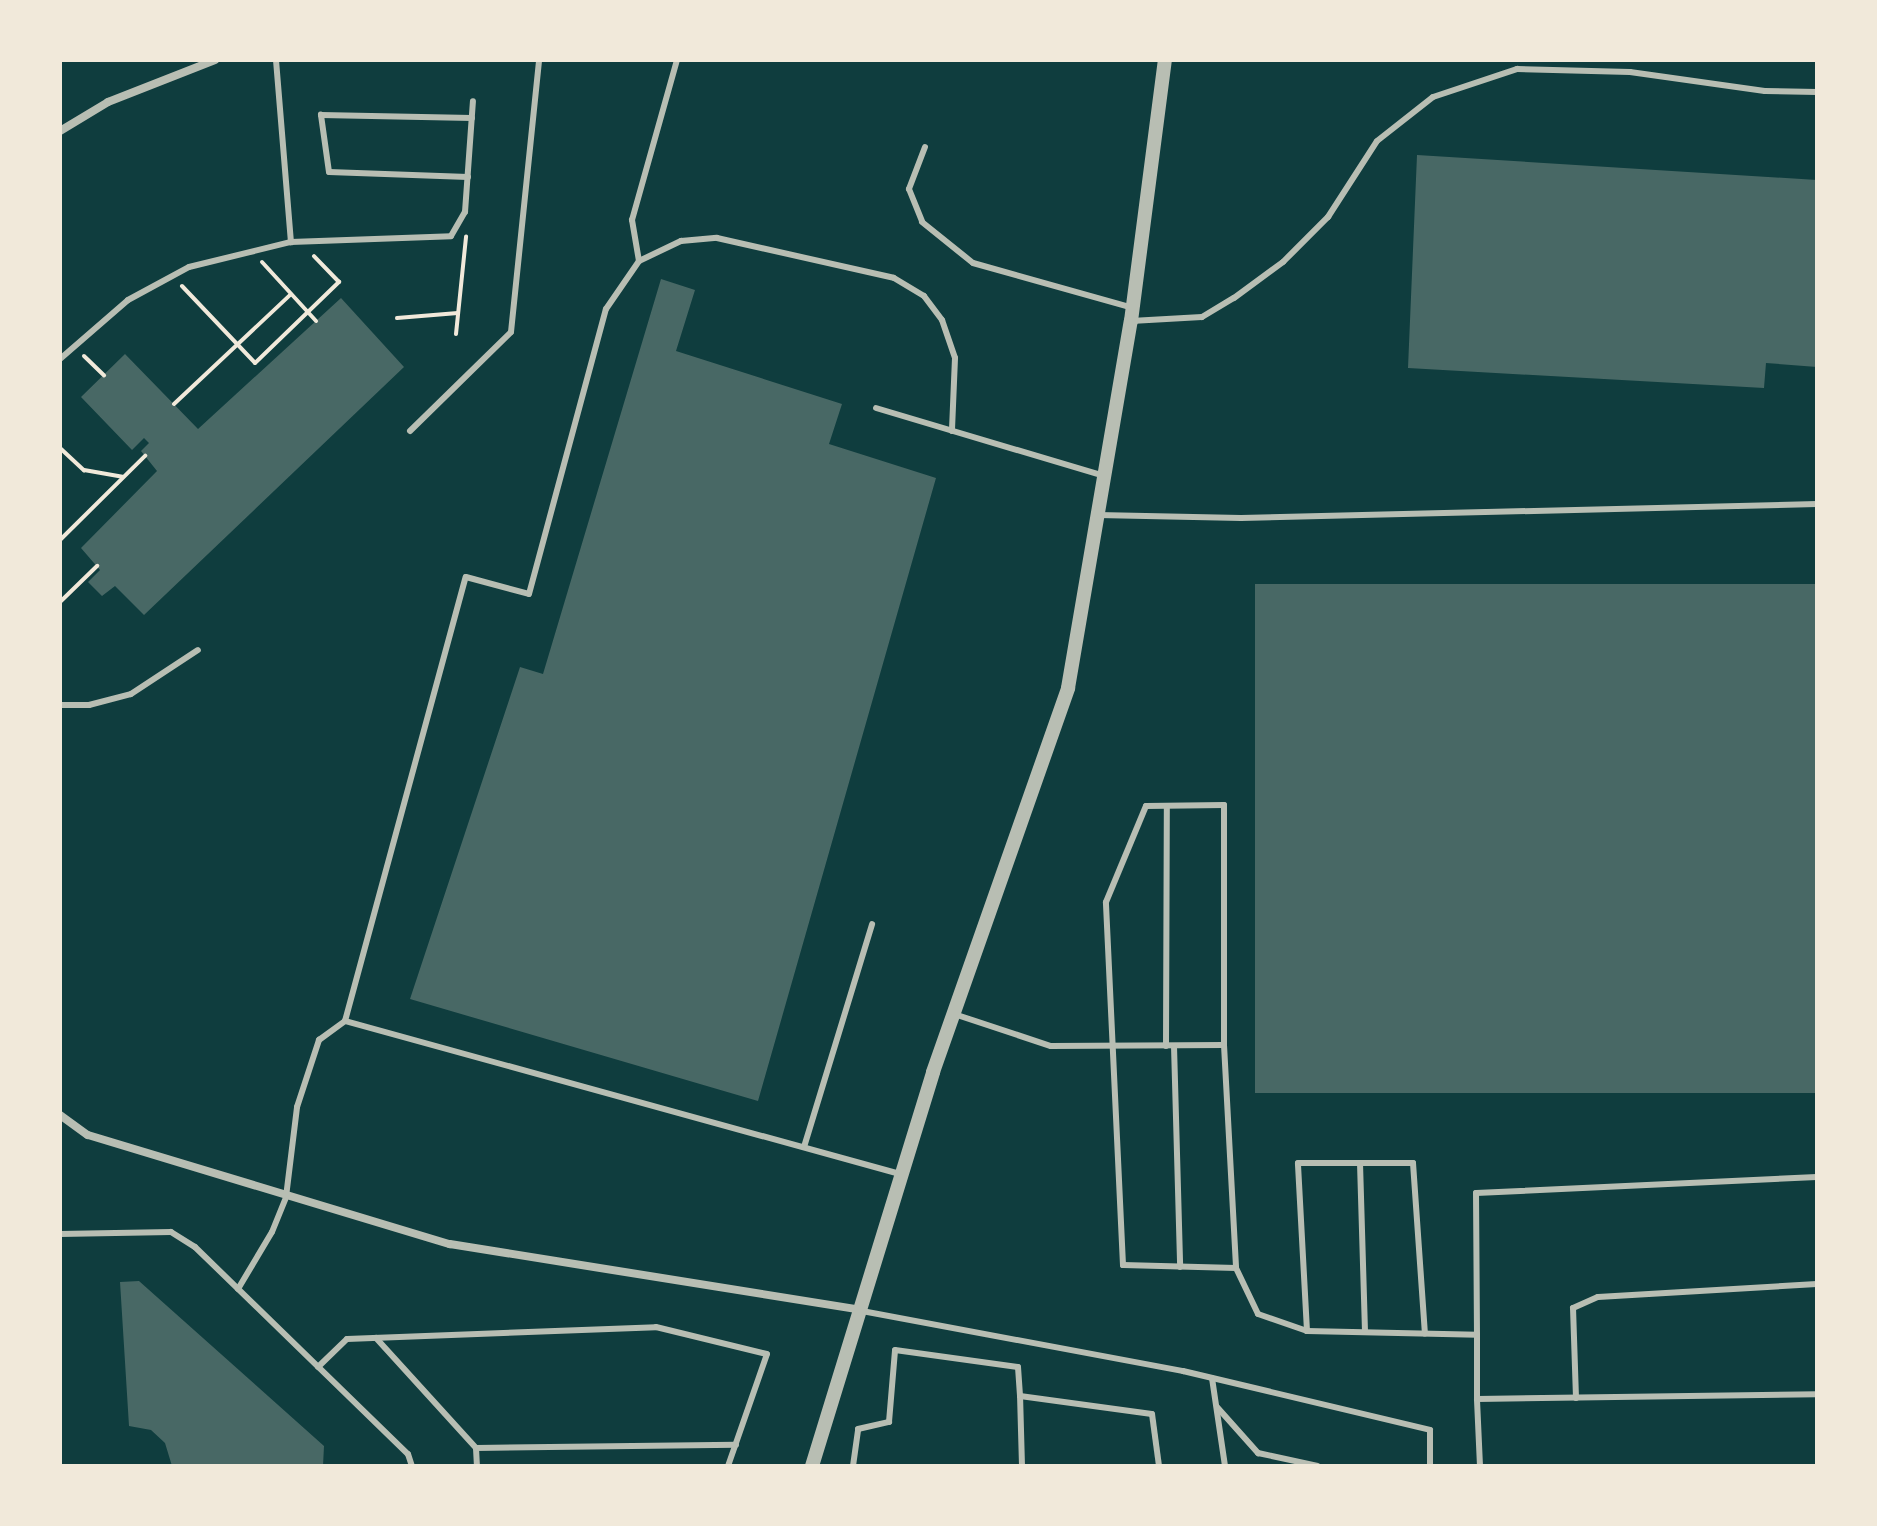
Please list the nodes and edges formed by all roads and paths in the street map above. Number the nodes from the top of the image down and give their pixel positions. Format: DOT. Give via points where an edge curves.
graph roads {
  1 [pos="215,60"];
  2 [pos="276,60"];
  3 [pos="539,60"];
  4 [pos="677,60"];
  5 [pos="1165,60"];
  6 [pos="1817,92"];
  7 [pos="473,101"];
  8 [pos="472,118"];
  9 [pos="60,131"];
  10 [pos="925,147"];
  11 [pos="468,177"];
  12 [pos="467,231"];
  13 [pos="291,242"];
  14 [pos="314,256"];
  15 [pos="639,261"];
  16 [pos="262,262"];
  17 [pos="182,286"];
  18 [pos="290,295"];
  19 [pos="307,313"];
  20 [pos="458,313"];
  21 [pos="1132,314"];
  22 [pos="397,318"];
  23 [pos="316,321"];
  24 [pos="456,334"];
  25 [pos="237,345"];
  26 [pos="84,356"];
  27 [pos="60,359"];
  28 [pos="104,375"];
  29 [pos="174,404"];
  30 [pos="876,408"];
  31 [pos="410,431"];
  32 [pos="952,431"];
  33 [pos="60,448"];
  34 [pos="145,456"];
  35 [pos="1104,476"];
  36 [pos="122,477"];
  37 [pos="1817,504"];
  38 [pos="1098,515"];
  39 [pos="60,540"];
  40 [pos="97,566"];
  41 [pos="60,602"];
  42 [pos="198,650"];
  43 [pos="60,705"];
  44 [pos="1167,806"];
  45 [pos="872,924"];
  46 [pos="954,1014"];
  47 [pos="345,1021"];
  48 [pos="1224,1045"];
  49 [pos="1166,1046"];
  50 [pos="1174,1046"];
  51 [pos="1110,1048"];
  52 [pos="60,1115"];
  53 [pos="804,1147"];
  54 [pos="1360,1163"];
  55 [pos="904,1175"];
  56 [pos="1817,1177"];
  57 [pos="286,1197"];
  58 [pos="60,1234"];
  59 [pos="1180,1267"];
  60 [pos="1236,1268"];
  61 [pos="1817,1284"];
  62 [pos="238,1289"];
  63 [pos="860,1310"];
  64 [pos="1307,1331"];
  65 [pos="1365,1332"];
  66 [pos="1425,1334"];
  67 [pos="1477,1335"];
  68 [pos="376,1338"];
  69 [pos="318,1367"];
  70 [pos="1212,1378"];
  71 [pos="1817,1394"];
  72 [pos="1020,1396"];
  73 [pos="1576,1398"];
  74 [pos="1477,1399"];
  75 [pos="1217,1407"];
  76 [pos="736,1445"];
  77 [pos="476,1448"];
  78 [pos="412,1466"];
  79 [pos="477,1466"];
  80 [pos="728,1466"];
  81 [pos="812,1466"];
  82 [pos="853,1466"];
  83 [pos="1022,1466"];
  84 [pos="1159,1466"];
  85 [pos="1225,1466"];
  86 [pos="1318,1466"];
  87 [pos="1430,1466"];
  88 [pos="1480,1466"];
  1 -- 9 [label="street" via="108,102"];
  2 -- 13 [label="lane"];
  3 -- 31 [label="lane" via="511,332"];
  4 -- 15 [label="lane" via="632,220"];
  5 -- 21 [label="street"];
  6 -- 21 [label="lane" via="1765,91 1630,72 1517,69 1461,87 1433,97 1377,141 1328,217 1283,262 1234,298 1202,317"];
  7 -- 8 [label="lane"];
  8 -- 11 [label="lane"];
  8 -- 11 [label="lane" via="321,115 329,172"];
  10 -- 21 [label="lane" via="909,189 922,222 973,263"];
  11 -- 13 [label="lane" via="465,212 451,236"];
  12 -- 20 [label="path"];
  13 -- 27 [label="lane" via="189,267 157,281"];
  14 -- 19 [label="path" via="339,282"];
  15 -- 32 [label="lane" via="681,241 717,238 894,278 924,296 942,320 955,358"];
  15 -- 47 [label="lane" via="606,309 529,594 466,577"];
  16 -- 18 [label="path"];
  17 -- 25 [label="path"];
  18 -- 19 [label="path"];
  18 -- 25 [label="path"];
  19 -- 23 [label="path"];
  19 -- 25 [label="path" via="255,363"];
  20 -- 22 [label="path"];
  20 -- 24 [label="path"];
  21 -- 35 [label="street"];
  25 -- 29 [label="path"];
  26 -- 28 [label="path"];
  30 -- 32 [label="lane"];
  32 -- 35 [label="lane"];
  33 -- 36 [label="path" via="84,470"];
  34 -- 36 [label="path"];
  35 -- 38 [label="street"];
  36 -- 39 [label="path"];
  37 -- 38 [label="lane" via="1241,518"];
  38 -- 46 [label="street" via="1068,688"];
  40 -- 41 [label="path"];
  42 -- 43 [label="lane" via="131,694 89,705"];
  44 -- 48 [label="lane" via="1224,805"];
  44 -- 49 [label="lane"];
  44 -- 51 [label="lane" via="1146,806 1106,902"];
  45 -- 53 [label="lane"];
  46 -- 51 [label="lane" via="1051,1046"];
  46 -- 55 [label="street"];
  47 -- 53 [label="lane"];
  47 -- 57 [label="lane" via="319,1040 297,1107"];
  48 -- 50 [label="lane"];
  48 -- 60 [label="lane"];
  49 -- 50 [label="lane"];
  49 -- 51 [label="lane"];
  50 -- 59 [label="lane"];
  51 -- 59 [label="lane" via="1123,1265"];
  52 -- 57 [label="street" via="88,1135"];
  53 -- 55 [label="lane"];
  54 -- 64 [label="lane" via="1298,1163"];
  54 -- 65 [label="lane"];
  54 -- 66 [label="lane" via="1413,1163"];
  55 -- 63 [label="street"];
  56 -- 67 [label="lane" via="1476,1193"];
  57 -- 62 [label="lane"];
  57 -- 63 [label="street" via="450,1244"];
  58 -- 62 [label="lane" via="171,1232"];
  59 -- 60 [label="lane"];
  60 -- 64 [label="lane" via="1258,1314"];
  61 -- 73 [label="lane" via="1598,1297 1573,1308"];
  62 -- 69 [label="lane"];
  63 -- 70 [label="lane"];
  63 -- 81 [label="street"];
  64 -- 65 [label="lane"];
  65 -- 66 [label="lane"];
  66 -- 67 [label="lane"];
  67 -- 74 [label="lane"];
  68 -- 69 [label="lane" via="347,1339"];
  68 -- 76 [label="lane" via="656,1327 767,1354"];
  68 -- 77 [label="lane"];
  69 -- 78 [label="lane" via="408,1454"];
  70 -- 75 [label="lane"];
  70 -- 87 [label="lane" via="1430,1430"];
  71 -- 73 [label="lane"];
  72 -- 82 [label="lane" via="1018,1367 895,1350 889,1422 858,1429"];
  72 -- 83 [label="lane"];
  72 -- 84 [label="lane" via="1152,1414"];
  73 -- 74 [label="lane"];
  74 -- 88 [label="lane"];
  75 -- 85 [label="lane"];
  75 -- 86 [label="lane" via="1258,1453"];
  76 -- 77 [label="lane"];
  76 -- 80 [label="lane"];
  77 -- 79 [label="lane"];
}
